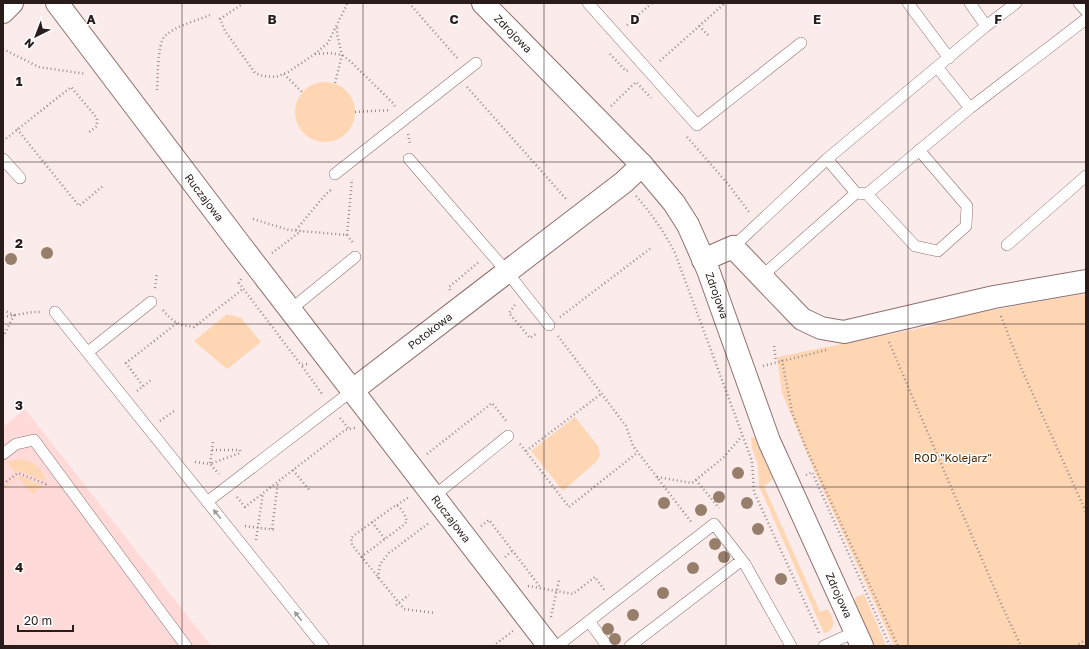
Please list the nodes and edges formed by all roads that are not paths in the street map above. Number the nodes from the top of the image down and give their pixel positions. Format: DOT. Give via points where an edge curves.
graph roads {
  1 [pos="57,3"];
  2 [pos="483,3"];
  3 [pos="588,3"];
  4 [pos="908,3"];
  5 [pos="970,3"];
  6 [pos="1016,3"];
  7 [pos="1079,3"];
  8 [pos="1086,12"];
  9 [pos="1086,19"];
  10 [pos="986,26"];
  11 [pos="802,43"];
  12 [pos="949,58"];
  13 [pos="476,63"];
  14 [pos="937,67"];
  15 [pos="970,108"];
  16 [pos="919,150"];
  17 [pos="3,159"];
  18 [pos="409,159"];
  19 [pos="827,159"];
  20 [pos="642,165"];
  21 [pos="335,174"];
  22 [pos="1086,176"];
  23 [pos="20,178"];
  24 [pos="862,194"];
  25 [pos="1006,245"];
  26 [pos="733,247"];
  27 [pos="355,257"];
  28 [pos="703,260"];
  29 [pos="507,272"];
  30 [pos="761,277"];
  31 [pos="1086,281"];
  32 [pos="153,297"];
  33 [pos="290,310"];
  34 [pos="55,312"];
  35 [pos="550,326"];
  36 [pos="88,352"];
  37 [pos="353,390"];
  38 [pos="510,435"];
  39 [pos="3,454"];
  40 [pos="434,496"];
  41 [pos="207,502"];
  42 [pos="742,560"];
  43 [pos="589,621"];
  44 [pos="859,639"];
  45 [pos="186,646"];
  46 [pos="323,646"];
  47 [pos="549,646"];
  48 [pos="557,646"];
  49 [pos="607,646"];
  50 [pos="630,646"];
  51 [pos="791,646"];
  52 [pos="824,646"];
  1 -- 33 [label="street, Ruczajowa"];
  2 -- 20 [label="street, Zdrojowa"];
  3 -- 11 [label="lane" via="697,125"];
  4 -- 12 [label="lane"];
  5 -- 10 [label="lane"];
  6 -- 10 [label="lane"];
  7 -- 8 [label="lane"];
  9 -- 15 [label="lane"];
  10 -- 12 [label="lane"];
  12 -- 14 [label="lane"];
  13 -- 21 [label="lane"];
  14 -- 15 [label="lane"];
  14 -- 19 [label="lane"];
  15 -- 16 [label="lane"];
  16 -- 24 [label="lane"];
  16 -- 24 [label="lane" via="967,206 966,226 938,251 915,246"];
  17 -- 23 [label="lane"];
  18 -- 29 [label="lane"];
  19 -- 24 [label="lane"];
  19 -- 26 [label="lane"];
  20 -- 28 [label="street, Zdrojowa" via="674,203 688,225"];
  20 -- 29 [label="street, Potokowa" via="624,182"];
  22 -- 25 [label="lane"];
  24 -- 30 [label="lane"];
  26 -- 28 [label="street"];
  26 -- 30 [label="street"];
  27 -- 33 [label="lane"];
  28 -- 44 [label="street, Zdrojowa" via="769,441"];
  29 -- 35 [label="lane"];
  29 -- 37 [label="street, Potokowa"];
  30 -- 31 [label="street" via="802,319 821,328 844,332 994,297"];
  32 -- 36 [label="lane"];
  33 -- 37 [label="street, Ruczajowa"];
  34 -- 36 [label="lane"];
  36 -- 41 [label="lane"];
  37 -- 40 [label="street, Ruczajowa"];
  37 -- 41 [label="lane" via="329,402"];
  38 -- 40 [label="lane"];
  39 -- 45 [label="lane" via="16,444 34,440"];
  40 -- 47 [label="street, Ruczajowa"];
  46 -- 41 [label="lane, one-way"];
  42 -- 43 [label="lane" via="714,524"];
  42 -- 50 [label="lane"];
  42 -- 51 [label="lane"];
  43 -- 48 [label="lane"];
  43 -- 49 [label="lane"];
  44 -- 52 [label="lane"];
}
